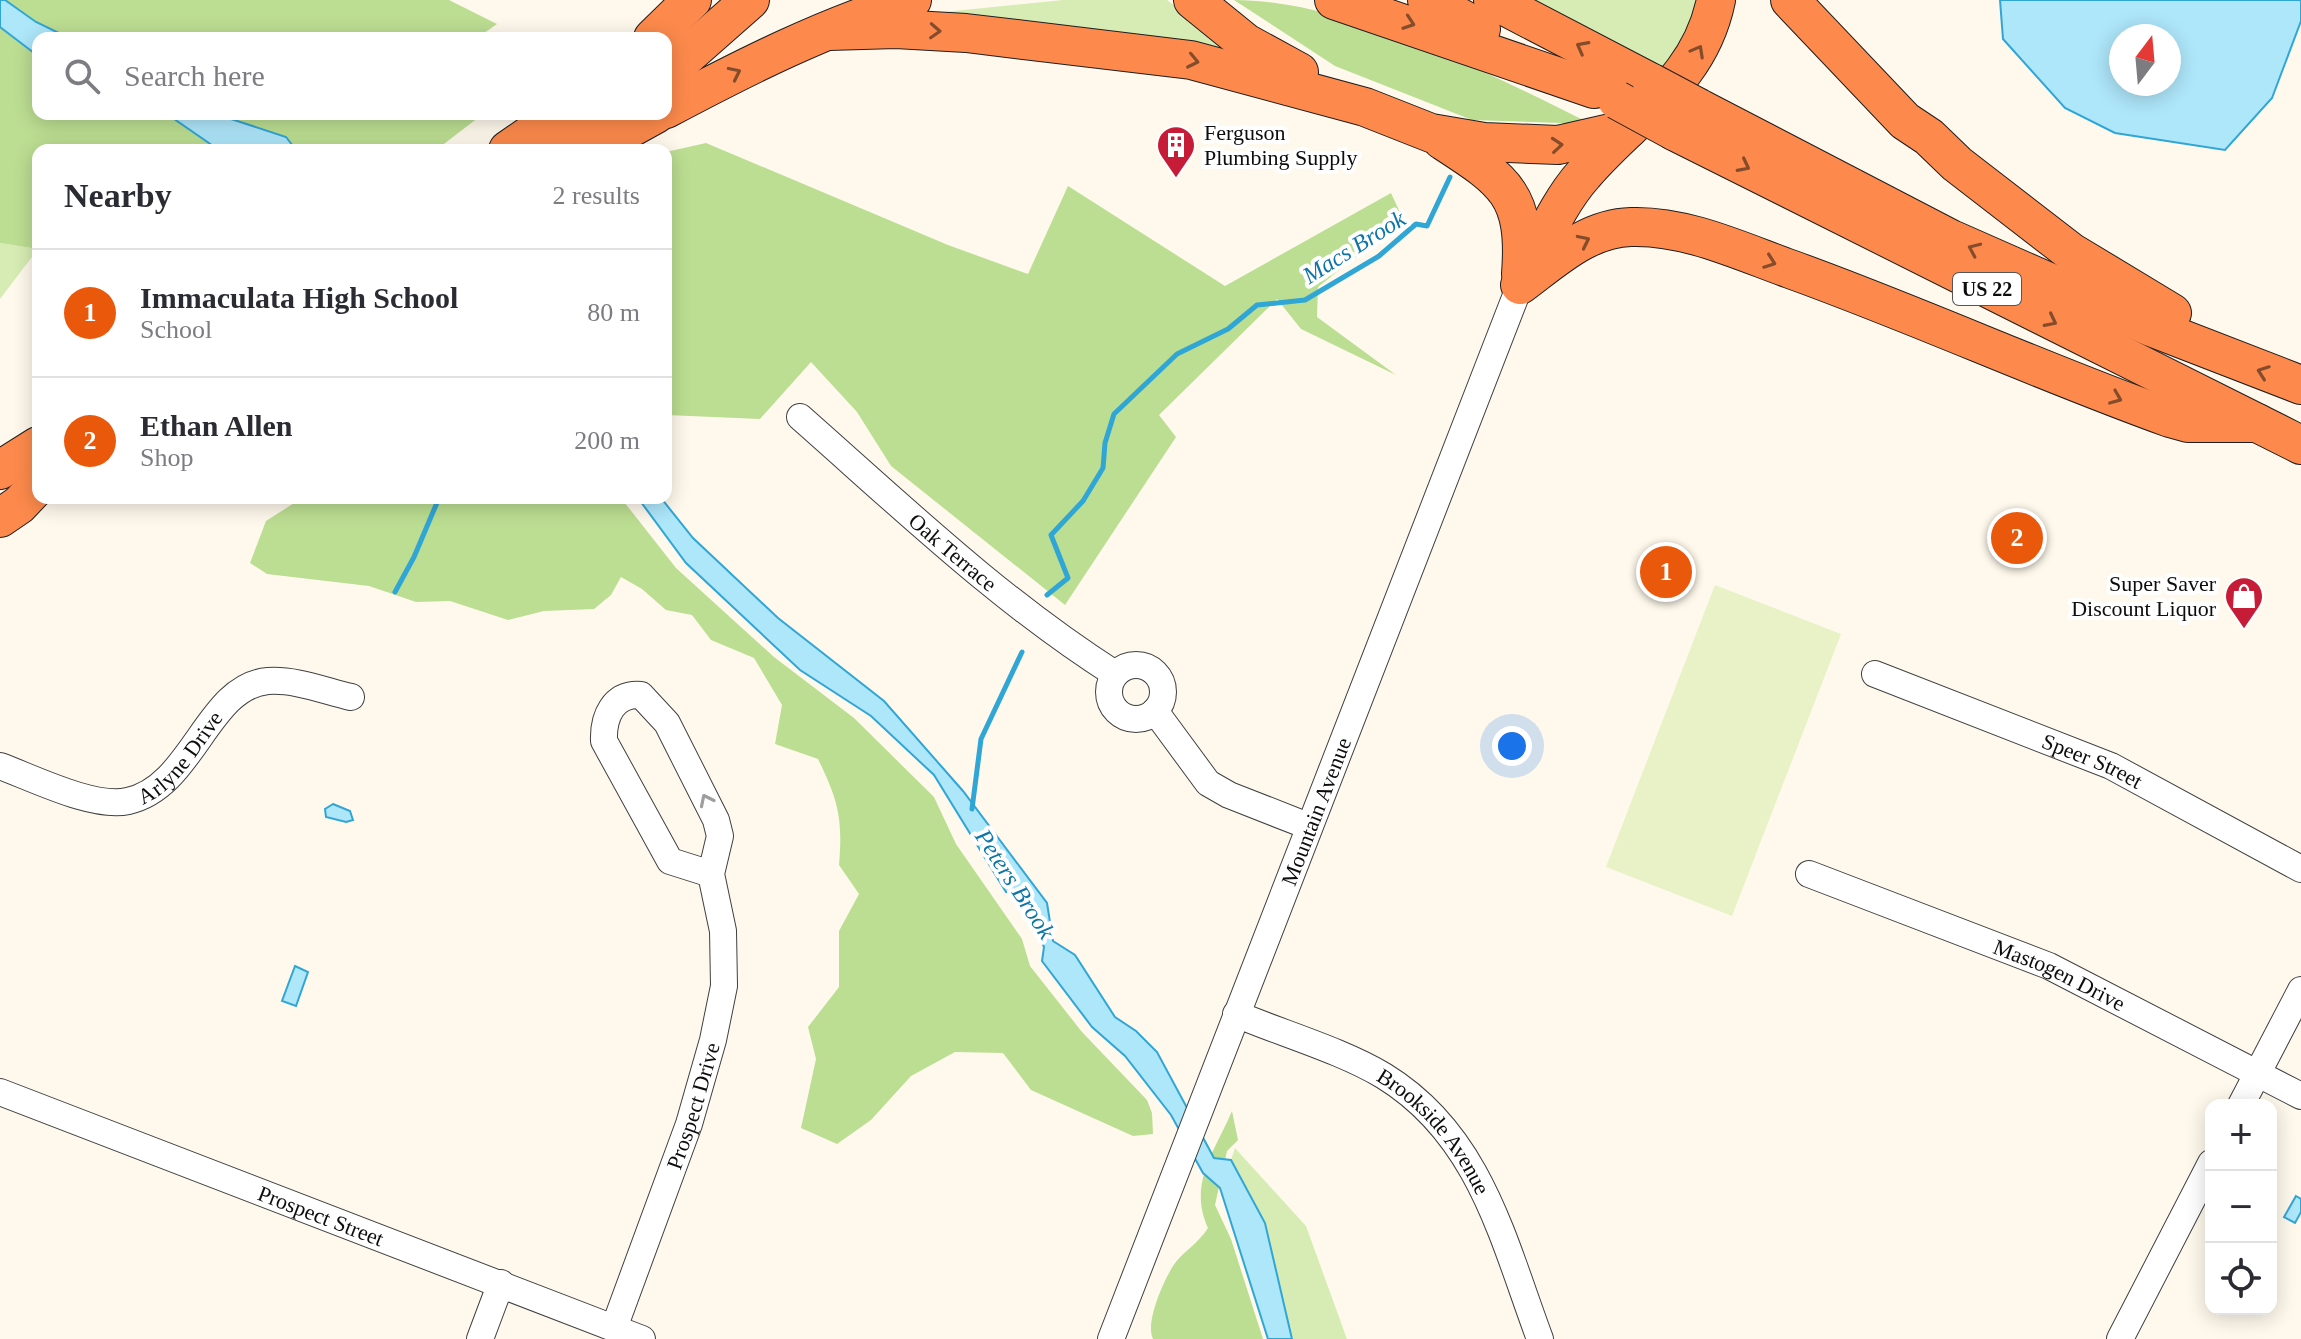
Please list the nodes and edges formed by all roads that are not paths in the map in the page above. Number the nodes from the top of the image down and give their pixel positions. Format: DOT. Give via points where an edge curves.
graph roads {
  1 [pos="692,0"];
  2 [pos="750,0"];
  3 [pos="912,0"];
  4 [pos="1193,0"];
  5 [pos="1334,0"];
  6 [pos="1427,0"];
  7 [pos="1493,0"];
  8 [pos="1716,0"];
  9 [pos="1790,0"];
  10 [pos="1822,0"];
  11 [pos="829,31"];
  12 [pos="659,32"];
  13 [pos="672,69"];
  14 [pos="672,106"];
  15 [pos="1613,106"];
  16 [pos="1365,107"];
  17 [pos="551,120"];
  18 [pos="603,120"];
  19 [pos="645,120"];
  20 [pos="1687,120"];
  21 [pos="1431,133"];
  22 [pos="1929,137"];
  23 [pos="517,144"];
  24 [pos="566,144"];
  25 [pos="602,144"];
  26 [pos="1520,285"];
  27 [pos="2226,358"];
  28 [pos="2301,385"];
  29 [pos="800,417"];
  30 [pos="2257,423"];
  31 [pos="2301,445"];
  32 [pos="32,450"];
  33 [pos="0,470"];
  34 [pos="32,481"];
  35 [pos="32,491"];
  36 [pos="0,502"];
  37 [pos="0,518"];
  38 [pos="1115,674"];
  39 [pos="1875,674"];
  40 [pos="351,697"];
  41 [pos="1155,711"];
  42 [pos="0,766"];
  43 [pos="1308,826"];
  44 [pos="2301,869"];
  45 [pos="711,874"];
  46 [pos="1809,874"];
  47 [pos="2301,990"];
  48 [pos="1236,1014"];
  49 [pos="2258,1074"];
  50 [pos="0,1092"];
  51 [pos="2301,1096"];
  52 [pos="2244,1099"];
  53 [pos="2207,1171"];
  54 [pos="501,1283"];
  55 [pos="614,1328"];
  56 [pos="480,1339"];
  57 [pos="642,1339"];
  58 [pos="1111,1339"];
  59 [pos="1540,1339"];
  60 [pos="2120,1339"];
  1 -- 12 [label="highway"];
  2 -- 13 [label="highway"];
  3 -- 11 [label="highway"];
  4 -- 16 [label="highway" via="1246,43"];
  5 -- 15 [label="highway, one-way"];
  6 -- 15 [label="highway, US 22"];
  20 -- 7 [label="highway, US 22, one-way, bridge" via="1652,83"];
  15 -- 8 [label="highway, one-way" via="1683,76 1706,35"];
  9 -- 22 [label="highway" via="1905,121"];
  10 -- 22 [label="highway"];
  14 -- 11 [label="highway, one-way"];
  11 -- 16 [label="highway, one-way" via="966,33 1166,56"];
  15 -- 20 [label="highway, US 22, bridge"];
  21 -- 15 [label="highway, one-way" via="1530,146 1583,142"];
  15 -- 26 [label="highway" via="1585,172 1564,199"];
  16 -- 21 [label="highway"];
  17 -- 23 [label="highway"];
  18 -- 24 [label="highway"];
  19 -- 25 [label="highway"];
  27 -- 20 [label="highway, US 22, one-way"];
  20 -- 30 [label="highway, US 22, one-way"];
  21 -- 26 [label="highway" via="1508,192 1522,224"];
  22 -- 27 [label="highway" via="2071,252 2194,323"];
  26 -- 30 [label="highway, one-way" via="1575,244 1599,234 1632,226 1677,232 1821,280 2170,418"];
  26 -- 43 [label="street, Mountain Avenue"];
  28 -- 27 [label="highway, US 22, one-way"];
  29 -- 38 [label="street, Oak Terrace" via="991,586"];
  30 -- 31 [label="highway, US 22"];
  32 -- 33 [label="highway"];
  34 -- 36 [label="highway"];
  35 -- 37 [label="highway"];
  38 -- 41 [label="street" via="1109,697 1116,712 1136,719"];
  38 -- 41 [label="street" via="1135,665 1153,672 1162,690"];
  39 -- 44 [label="street, Speer Street" via="2111,766"];
  40 -- 42 [label="street, Arlyne Drive" via="271,681 241,689 175,772 127,802 91,799"];
  41 -- 43 [label="street" via="1208,783"];
  43 -- 48 [label="street, Mountain Avenue"];
  45 -- 45 [label="street, Prospect Drive, one-way" via="720,836 716,820 667,723 641,695 622,697 612,706 604,741 670,861"];
  45 -- 55 [label="street, Prospect Drive" via="723,931 724,986 713,1040 689,1124"];
  46 -- 49 [label="street, Mastogen Drive" via="2049,966"];
  47 -- 49 [label="street"];
  48 -- 58 [label="street, Mountain Avenue"];
  48 -- 59 [label="street, Brookside Avenue" via="1381,1074 1436,1117 1482,1187"];
  49 -- 51 [label="street, Mastogen Drive"];
  49 -- 52 [label="street"];
  50 -- 54 [label="street, Prospect Street"];
  53 -- 60 [label="street"];
  54 -- 55 [label="street, Prospect Street"];
  54 -- 56 [label="street"];
  55 -- 57 [label="street, Prospect Street"];
}
